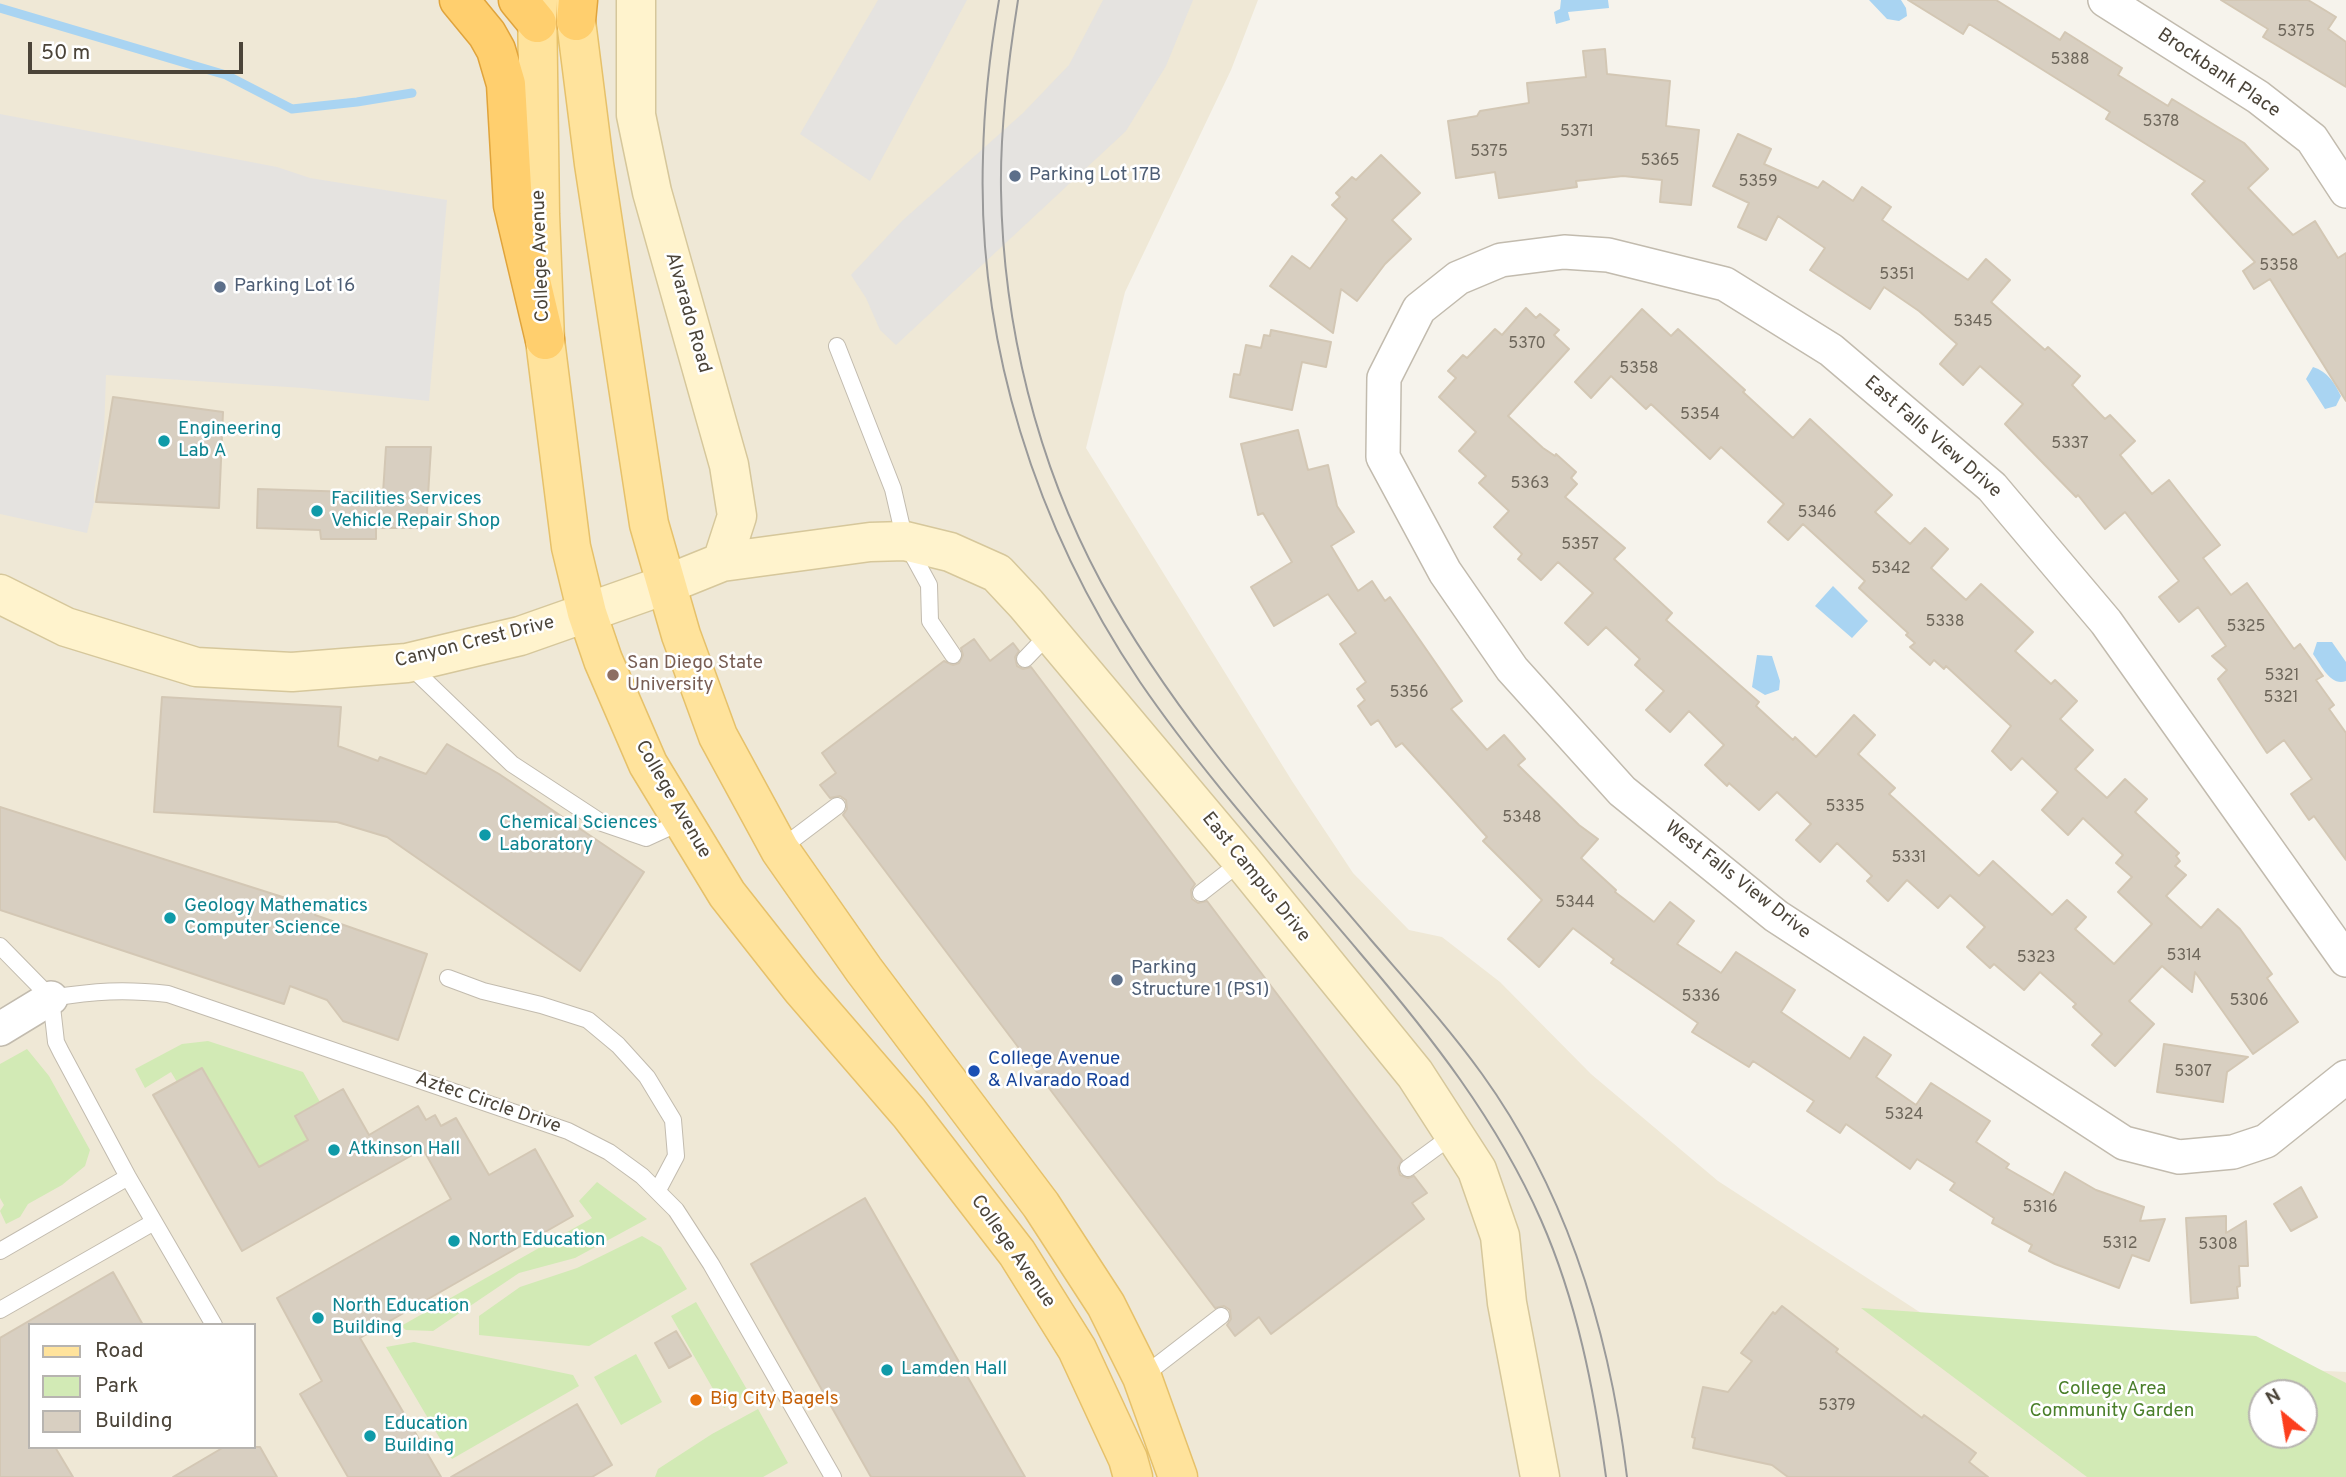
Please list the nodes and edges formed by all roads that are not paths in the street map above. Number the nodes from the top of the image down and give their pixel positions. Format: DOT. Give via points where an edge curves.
graph roads {
  1 [pos="459,0"];
  2 [pos="636,0"];
  3 [pos="2105,0"];
  4 [pos="576,7"];
  5 [pos="530,8"];
  6 [pos="2346,191"];
  7 [pos="1419,309"];
  8 [pos="545,340"];
  9 [pos="837,346"];
  10 [pos="905,541"];
  11 [pos="722,562"];
  12 [pos="665,585"];
  13 [pos="0,593"];
  14 [pos="587,613"];
  15 [pos="953,655"];
  16 [pos="407,663"];
  17 [pos="837,806"];
  18 [pos="683,821"];
  19 [pos="780,849"];
  20 [pos="1242,861"];
  21 [pos="1202,893"];
  22 [pos="0,946"];
  23 [pos="2342,947"];
  24 [pos="448,978"];
  25 [pos="51,999"];
  26 [pos="0,1029"];
  27 [pos="2346,1077"];
  28 [pos="1453,1135"];
  29 [pos="1408,1168"];
  30 [pos="128,1177"];
  31 [pos="658,1190"];
  32 [pos="154,1222"];
  33 [pos="0,1251"];
  34 [pos="0,1310"];
  35 [pos="1221,1316"];
  36 [pos="213,1323"];
  37 [pos="1142,1377"];
  38 [pos="833,1477"];
  39 [pos="1133,1477"];
  40 [pos="1178,1477"];
  41 [pos="1540,1477"];
  1 -- 8 [label="highway" via="488,34 506,84 513,205"];
  2 -- 11 [label="street, Alvarado Road" via="636,115 652,192 729,465 737,516"];
  3 -- 6 [label="street, Brockbank Place" via="2258,97 2312,139"];
  4 -- 12 [label="main road" via="594,163 649,524"];
  5 -- 8 [label="main road, College Avenue"];
  7 -- 23 [label="street, East Falls View Drive" via="1458,278 1501,260 1564,252 1608,255 1725,284 1831,350 2001,497 2106,622"];
  7 -- 27 [label="street, West Falls View Drive" via="1384,378 1383,457 1446,572 1512,669 1622,791 1776,916 2124,1143 2179,1157 2233,1152 2266,1141"];
  8 -- 14 [label="main road, College Avenue" via="571,547"];
  9 -- 10 [label="lane" via="893,489"];
  10 -- 11 [label="street, East Campus Drive"];
  10 -- 15 [label="lane" via="929,585 930,621"];
  10 -- 20 [label="street, East Campus Drive" via="950,552 997,573 1038,646"];
  11 -- 12 [label="street"];
  12 -- 14 [label="street, Canyon Crest Drive"];
  12 -- 19 [label="main road" via="718,736"];
  13 -- 16 [label="street, Canyon Crest Drive" via="66,626 196,667 292,672"];
  14 -- 16 [label="street, Canyon Crest Drive" via="520,636"];
  14 -- 18 [label="main road, College Avenue" via="648,764"];
  16 -- 18 [label="lane" via="512,764 602,823 646,838"];
  17 -- 19 [label="lane"];
  18 -- 39 [label="main road, College Avenue" via="727,894 909,1113 1017,1253 1077,1349"];
  19 -- 37 [label="main road" via="864,970 1041,1205 1106,1306"];
  20 -- 21 [label="lane"];
  20 -- 28 [label="street, East Campus Drive" via="1415,1074"];
  22 -- 25 [label="lane"];
  24 -- 31 [label="lane" via="588,1020 618,1045 647,1077 673,1121 676,1156"];
  25 -- 26 [label="street"];
  25 -- 30 [label="lane" via="56,1042"];
  25 -- 31 [label="lane, Aztec Circle Drive" via="127,989 168,994 568,1131 609,1152"];
  28 -- 29 [label="lane"];
  28 -- 41 [label="street, East Campus Drive" via="1476,1170 1500,1236 1507,1303"];
  30 -- 32 [label="lane"];
  30 -- 33 [label="lane"];
  31 -- 38 [label="lane, Aztec Circle Drive" via="708,1258"];
  32 -- 34 [label="lane"];
  32 -- 36 [label="lane"];
  35 -- 37 [label="lane"];
  37 -- 40 [label="main road"];
}
